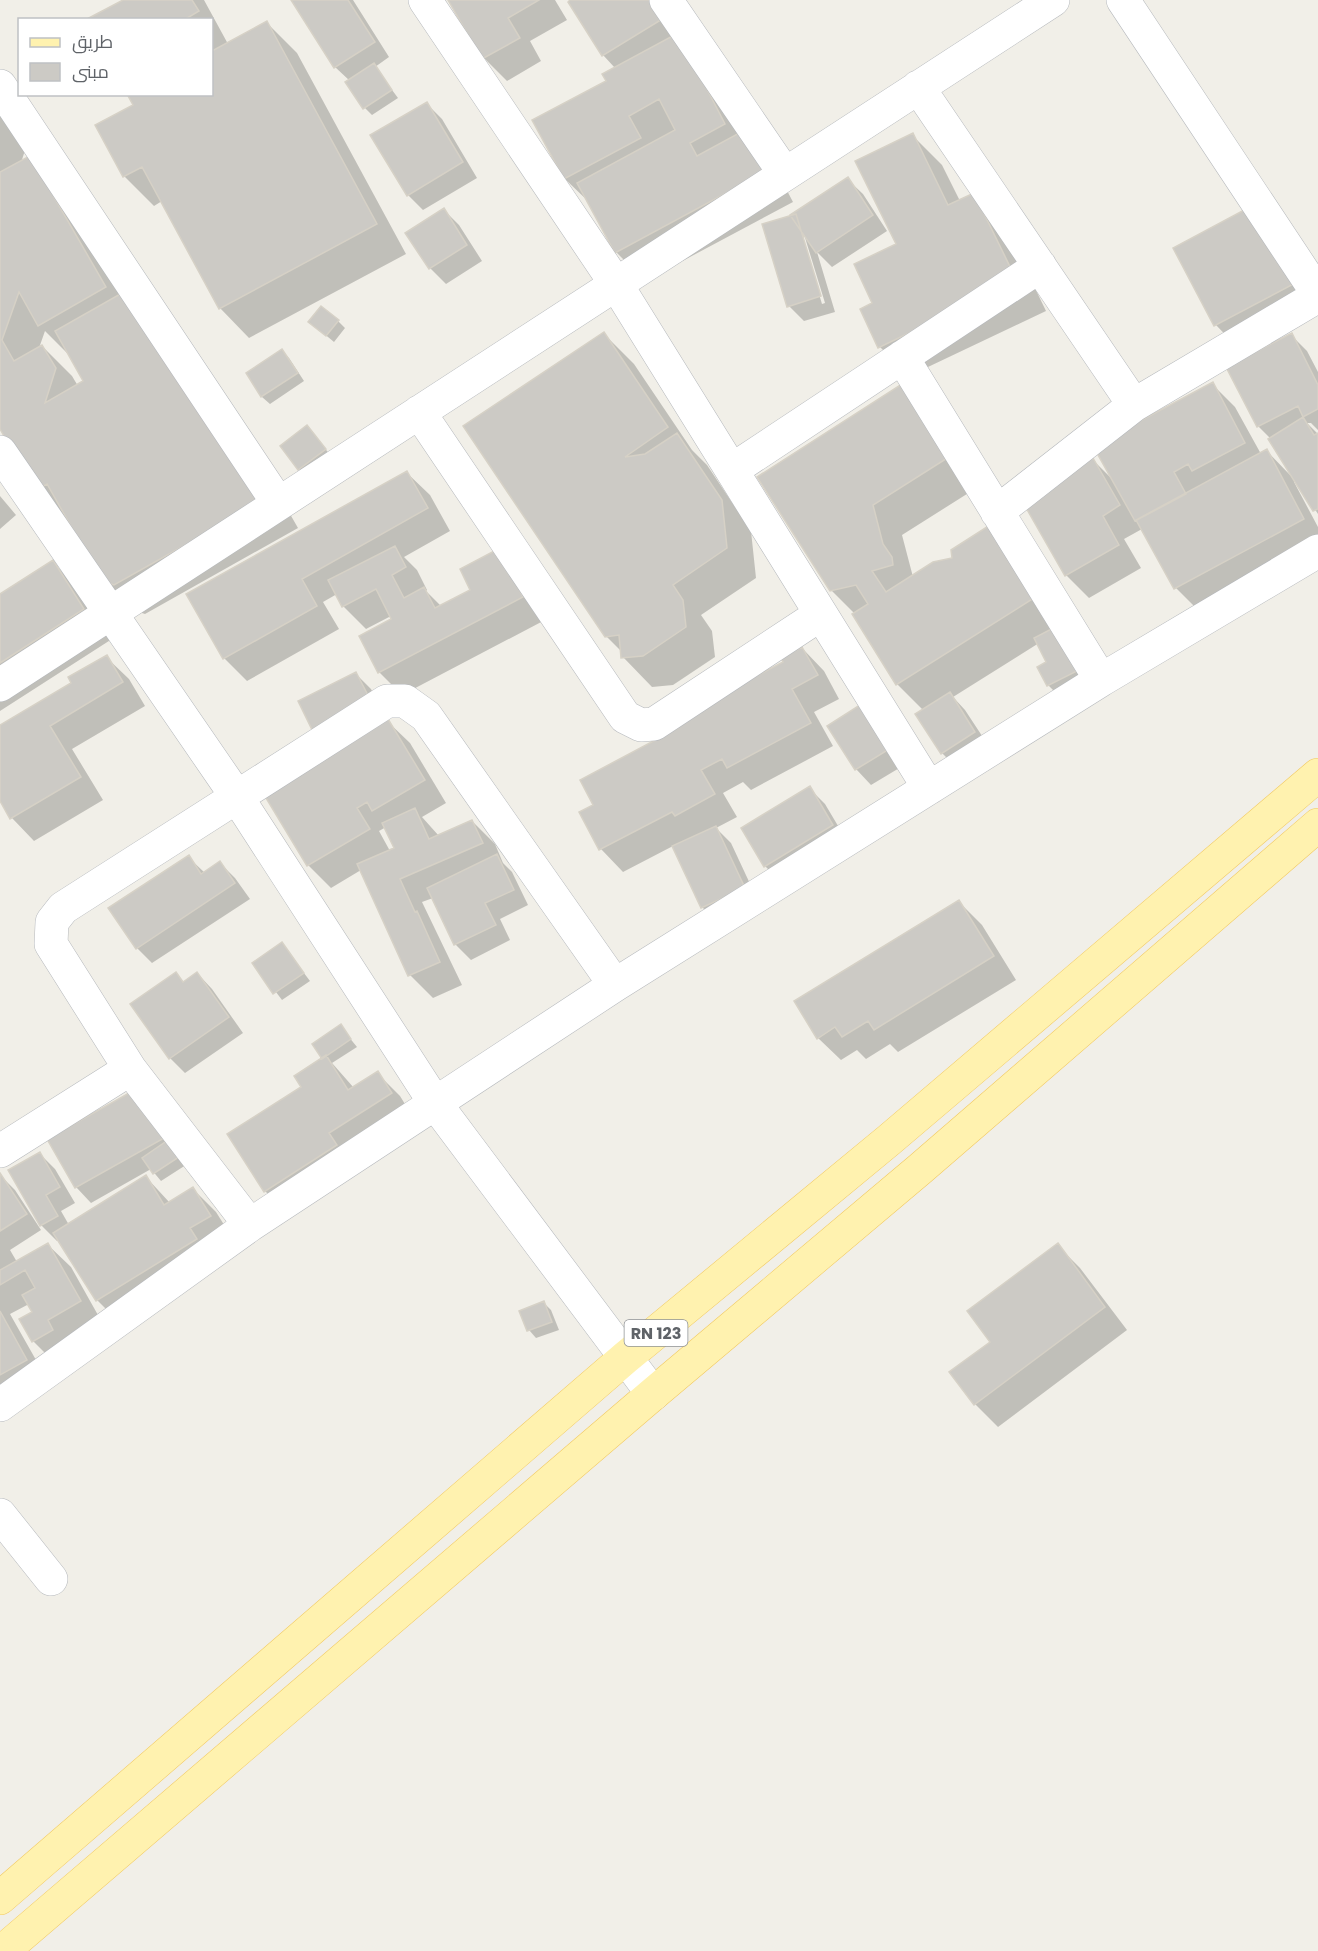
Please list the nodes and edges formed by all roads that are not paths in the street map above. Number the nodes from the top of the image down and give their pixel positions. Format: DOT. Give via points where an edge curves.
graph roads {
  1 [pos="425,0"];
  2 [pos="1053,0"];
  3 [pos="1123,0"];
  4 [pos="676,4"];
  5 [pos="0,86"];
  6 [pos="918,87"];
  7 [pos="785,174"];
  8 [pos="1040,266"];
  9 [pos="616,284"];
  10 [pos="1318,295"];
  11 [pos="902,357"];
  12 [pos="1134,405"];
  13 [pos="419,411"];
  14 [pos="0,452"];
  15 [pos="732,470"];
  16 [pos="278,503"];
  17 [pos="997,512"];
  18 [pos="1318,551"];
  19 [pos="111,612"];
  20 [pos="821,614"];
  21 [pos="1101,680"];
  22 [pos="0,685"];
  23 [pos="1318,775"];
  24 [pos="930,788"];
  25 [pos="237,796"];
  26 [pos="1318,825"];
  27 [pos="615,985"];
  28 [pos="130,1069"];
  29 [pos="435,1103"];
  30 [pos="0,1151"];
  31 [pos="250,1225"];
  32 [pos="625,1358"];
  33 [pos="653,1394"];
  34 [pos="0,1405"];
  35 [pos="0,1515"];
  36 [pos="51,1580"];
  37 [pos="2,1892"];
  38 [pos="3,1951"];
  1 -- 9 [label="street"];
  2 -- 6 [label="street"];
  3 -- 10 [label="street"];
  4 -- 7 [label="street"];
  5 -- 16 [label="street"];
  6 -- 7 [label="street"];
  6 -- 8 [label="street"];
  7 -- 9 [label="street"];
  8 -- 11 [label="street"];
  8 -- 12 [label="street"];
  9 -- 13 [label="street"];
  9 -- 15 [label="street"];
  10 -- 12 [label="street"];
  11 -- 15 [label="street"];
  11 -- 17 [label="street"];
  12 -- 17 [label="street"];
  13 -- 16 [label="street"];
  13 -- 20 [label="street" via="625,717 641,725 654,724"];
  14 -- 19 [label="street"];
  15 -- 20 [label="street"];
  16 -- 19 [label="street"];
  17 -- 21 [label="street"];
  18 -- 21 [label="street"];
  19 -- 22 [label="street"];
  19 -- 25 [label="street"];
  20 -- 24 [label="street"];
  21 -- 24 [label="street"];
  23 -- 32 [label="main road, RN 123" via="889,1140"];
  24 -- 27 [label="street"];
  25 -- 27 [label="street" via="387,701 405,701 426,716"];
  25 -- 28 [label="street" via="63,908 52,922 51,944"];
  25 -- 29 [label="street"];
  26 -- 33 [label="main road, RN 123"];
  27 -- 29 [label="street"];
  28 -- 30 [label="street"];
  28 -- 31 [label="street"];
  29 -- 31 [label="street"];
  29 -- 32 [label="street"];
  31 -- 34 [label="street"];
  32 -- 33 [label="street"];
  32 -- 37 [label="main road, RN 123"];
  33 -- 38 [label="main road, RN 123"];
  35 -- 36 [label="street"];
}
